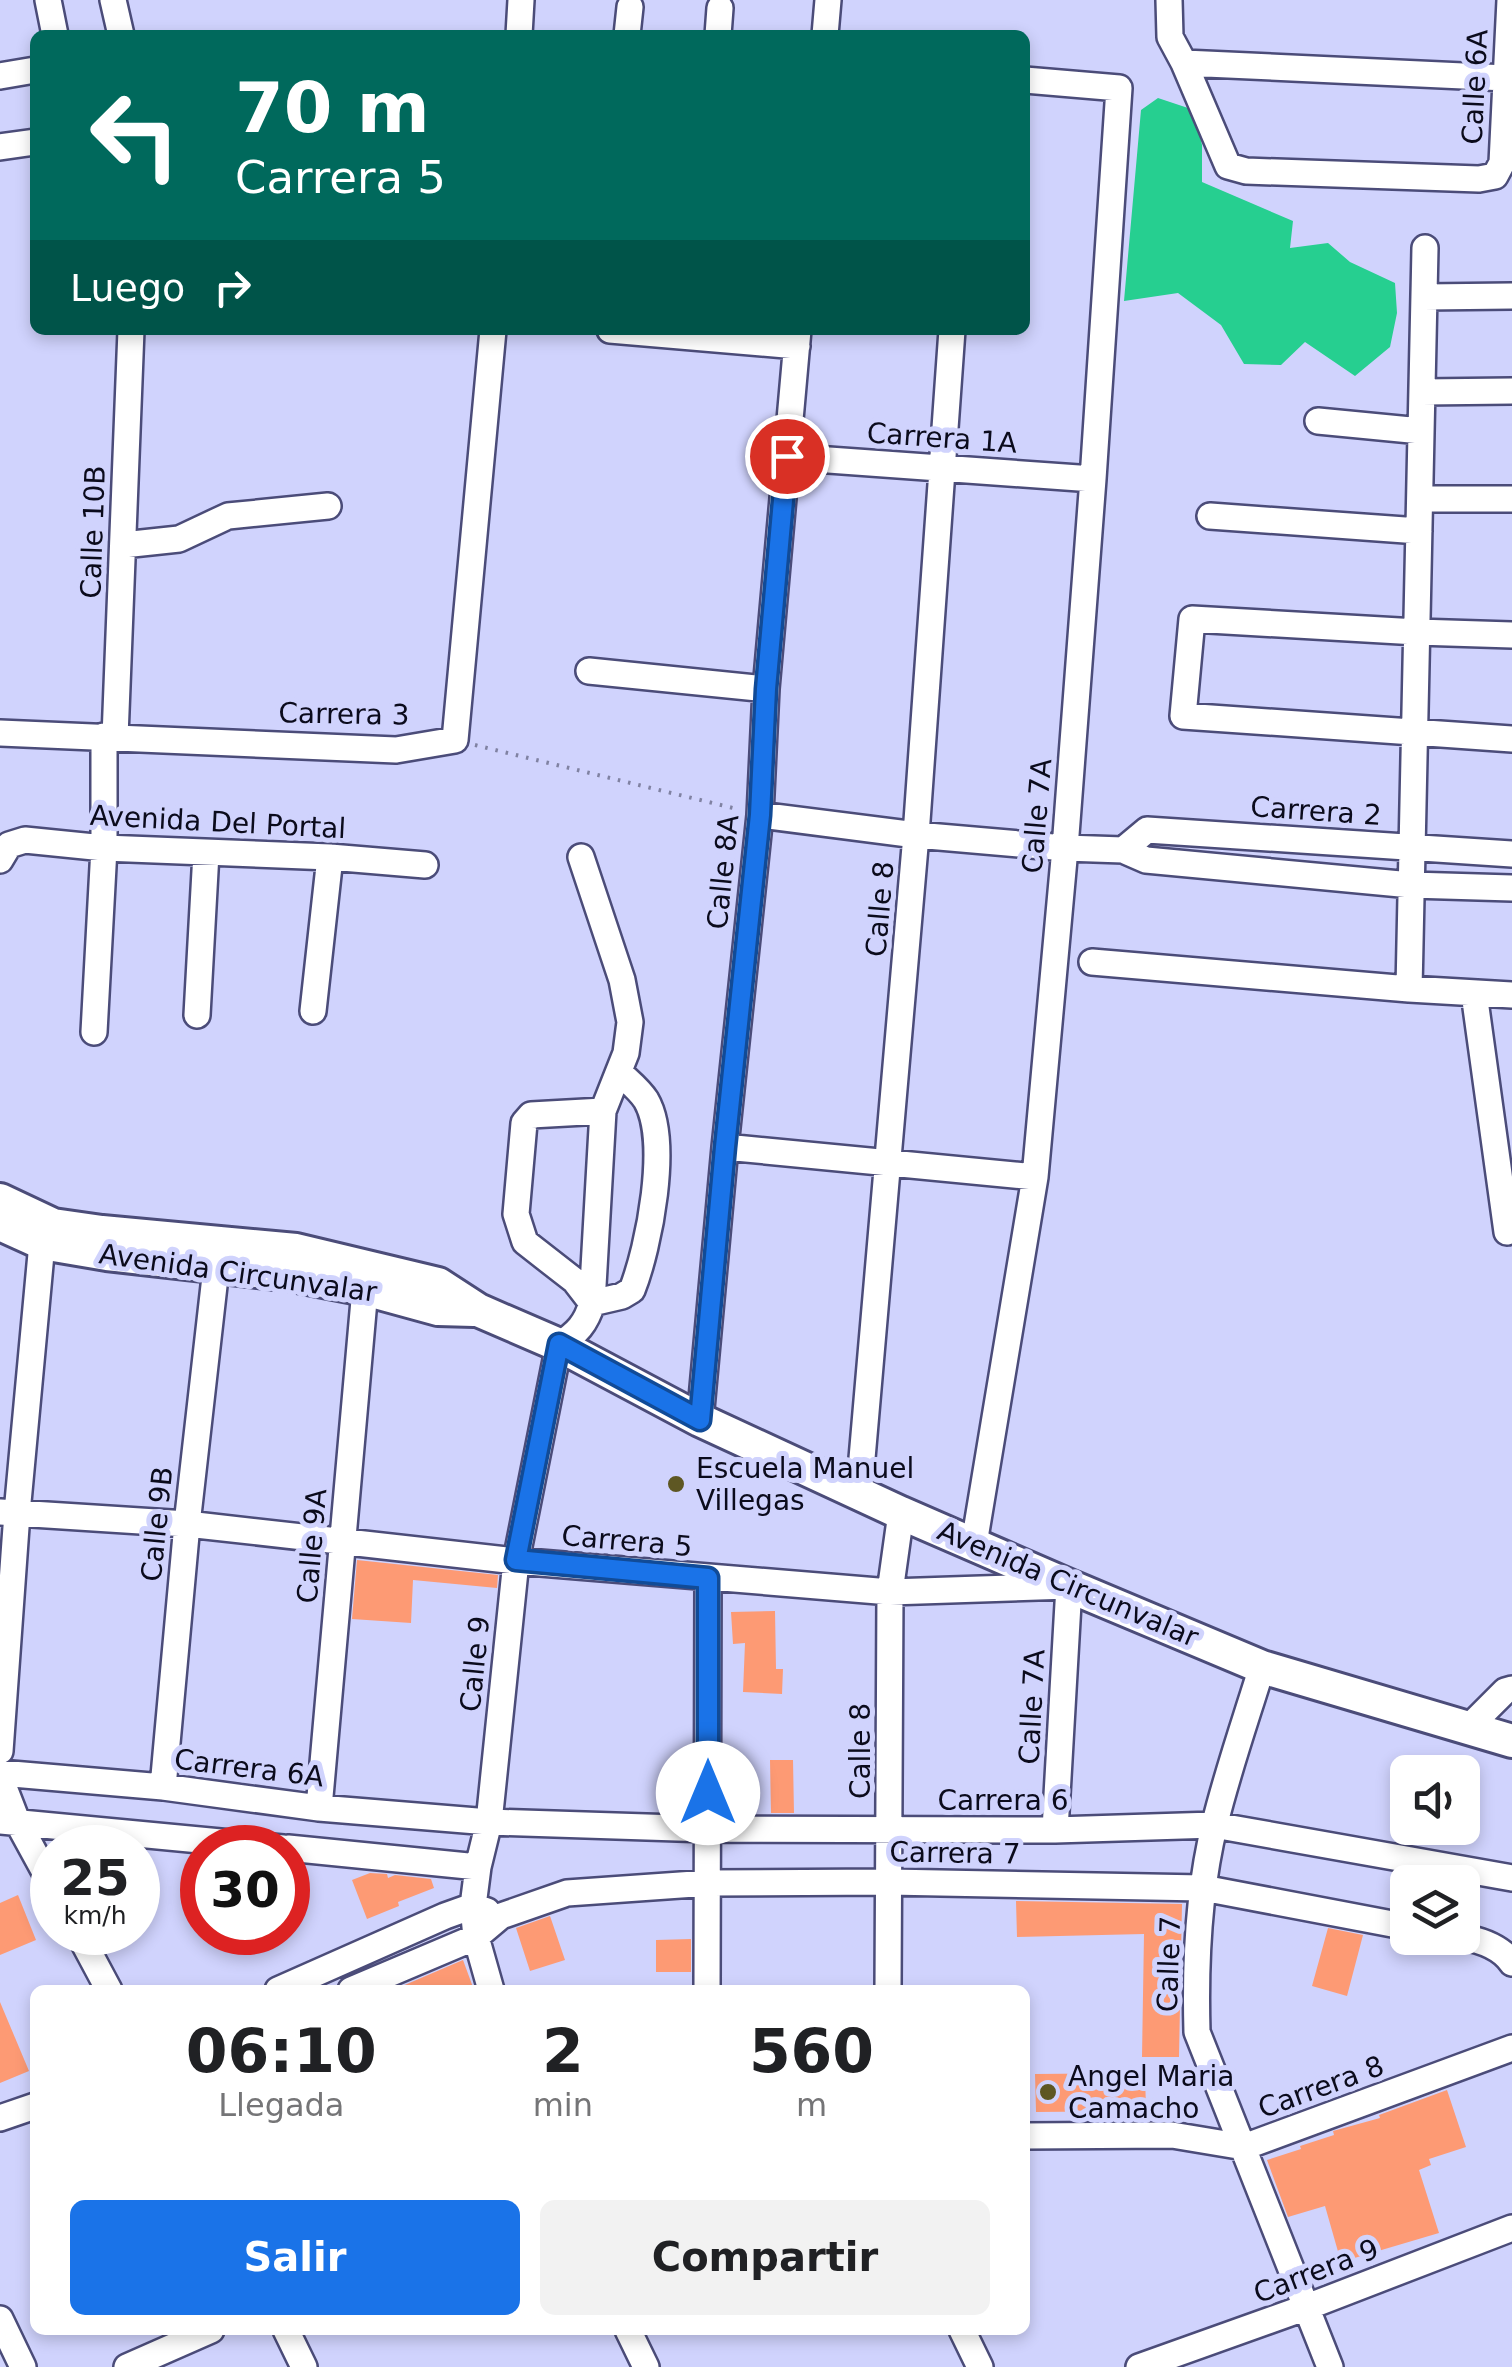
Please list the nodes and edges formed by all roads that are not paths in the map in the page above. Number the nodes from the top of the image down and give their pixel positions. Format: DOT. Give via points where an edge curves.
graph roads {
  1 [pos="48,0"];
  2 [pos="113,0"];
  3 [pos="521,0"];
  4 [pos="828,0"];
  5 [pos="1169,0"];
  6 [pos="1510,0"];
  7 [pos="630,7"];
  8 [pos="720,8"];
  9 [pos="53,30"];
  10 [pos="120,30"];
  11 [pos="519,30"];
  12 [pos="628,30"];
  13 [pos="718,30"];
  14 [pos="825,30"];
  15 [pos="1510,34"];
  16 [pos="1184,63"];
  17 [pos="30,71"];
  18 [pos="0,76"];
  19 [pos="1506,78"];
  20 [pos="1030,80"];
  21 [pos="1507,138"];
  22 [pos="30,143"];
  23 [pos="0,147"];
  24 [pos="1425,248"];
  25 [pos="1512,296"];
  26 [pos="1424,297"];
  27 [pos="131,335"];
  28 [pos="493,335"];
  29 [pos="728,335"];
  30 [pos="952,335"];
  31 [pos="798,338"];
  32 [pos="1512,391"];
  33 [pos="1422,392"];
  34 [pos="1318,422"];
  35 [pos="1421,431"];
  36 [pos="787,456"];
  37 [pos="940,467"];
  38 [pos="1094,479"];
  39 [pos="1420,499"];
  40 [pos="1512,499"];
  41 [pos="328,506"];
  42 [pos="1210,516"];
  43 [pos="1419,531"];
  44 [pos="123,545"];
  45 [pos="1417,632"];
  46 [pos="1512,635"];
  47 [pos="588,671"];
  48 [pos="766,689"];
  49 [pos="0,733"];
  50 [pos="1414,733"];
  51 [pos="110,737"];
  52 [pos="1512,739"];
  53 [pos="760,815"];
  54 [pos="916,836"];
  55 [pos="104,848"];
  56 [pos="1065,848"];
  57 [pos="1412,848"];
  58 [pos="1123,850"];
  59 [pos="4,853"];
  60 [pos="206,853"];
  61 [pos="1512,854"];
  62 [pos="330,857"];
  63 [pos="581,857"];
  64 [pos="424,864"];
  65 [pos="1411,885"];
  66 [pos="1512,888"];
  67 [pos="1092,962"];
  68 [pos="1409,989"];
  69 [pos="1474,993"];
  70 [pos="1512,995"];
  71 [pos="313,1011"];
  72 [pos="197,1015"];
  73 [pos="94,1032"];
  74 [pos="618,1072"];
  75 [pos="603,1111"];
  76 [pos="725,1147"];
  77 [pos="889,1164"];
  78 [pos="1035,1177"];
  79 [pos="0,1200"];
  80 [pos="1508,1232"];
  81 [pos="17,1236"];
  82 [pos="216,1268"];
  83 [pos="365,1289"];
  84 [pos="592,1303"];
  85 [pos="478,1310"];
  86 [pos="559,1344"];
  87 [pos="700,1420"];
  88 [pos="859,1493"];
  89 [pos="8,1513"];
  90 [pos="901,1513"];
  91 [pos="187,1524"];
  92 [pos="343,1540"];
  93 [pos="974,1544"];
  94 [pos="516,1560"];
  95 [pos="708,1578"];
  96 [pos="1070,1586"];
  97 [pos="890,1592"];
  98 [pos="1262,1666"];
  99 [pos="1512,1689"];
  100 [pos="1468,1728"];
  101 [pos="1512,1741"];
  102 [pos="0,1750"];
  103 [pos="0,1775"];
  104 [pos="163,1787"];
  105 [pos="320,1808"];
  106 [pos="9,1821"];
  107 [pos="490,1822"];
  108 [pos="1214,1825"];
  109 [pos="708,1828"];
  110 [pos="889,1829"];
  111 [pos="1055,1830"];
  112 [pos="180,1838"];
  113 [pos="310,1850"];
  114 [pos="30,1853"];
  115 [pos="478,1867"];
  116 [pos="1512,1878"];
  117 [pos="889,1882"];
  118 [pos="709,1883"];
  119 [pos="1203,1888"];
  120 [pos="473,1906"];
  121 [pos="501,1916"];
  122 [pos="1390,1923"];
  123 [pos="476,1937"];
  124 [pos="1480,1942"];
  125 [pos="90,1955"];
  126 [pos="1509,1958"];
  127 [pos="106,1985"];
  128 [pos="290,1985"];
  129 [pos="363,1985"];
  130 [pos="490,1985"];
  131 [pos="708,1985"];
  132 [pos="888,1985"];
  133 [pos="1512,2048"];
  134 [pos="30,2108"];
  135 [pos="0,2118"];
  136 [pos="1030,2136"];
  137 [pos="1244,2147"];
  138 [pos="1512,2228"];
  139 [pos="1307,2307"];
  140 [pos="0,2319"];
  141 [pos="200,2335"];
  142 [pos="288,2335"];
  143 [pos="630,2335"];
  144 [pos="964,2335"];
  145 [pos="23,2367"];
  146 [pos="127,2367"];
  147 [pos="304,2367"];
  148 [pos="646,2367"];
  149 [pos="980,2367"];
  150 [pos="1140,2367"];
  151 [pos="1330,2367"];
  1 -- 9 [label="street"];
  2 -- 10 [label="street"];
  3 -- 11 [label="street"];
  4 -- 14 [label="street"];
  5 -- 16 [label="street" via="1170,37"];
  6 -- 15 [label="street, Calle 6A"];
  7 -- 12 [label="street"];
  8 -- 13 [label="street"];
  15 -- 19 [label="street, Calle 6A"];
  16 -- 19 [label="street"];
  16 -- 21 [label="street, Calle 6A" via="1228,166 1246,171 1478,179 1495,176"];
  17 -- 18 [label="street"];
  19 -- 21 [label="street, Calle 6A"];
  20 -- 38 [label="street, Calle 7A" via="1119,88"];
  22 -- 23 [label="street"];
  24 -- 26 [label="street"];
  25 -- 26 [label="street"];
  26 -- 33 [label="street"];
  27 -- 44 [label="street, Calle 10B"];
  28 -- 51 [label="street, Carrera 3" via="455,740 396,750"];
  29 -- 31 [label="street"];
  30 -- 37 [label="street, Calle 8"];
  31 -- 36 [label="street, Calle 8A"];
  32 -- 33 [label="street"];
  33 -- 35 [label="street"];
  34 -- 35 [label="street"];
  35 -- 39 [label="street"];
  36 -- 37 [label="street, Carrera 1A"];
  36 -- 48 [label="street, Calle 8A"];
  37 -- 38 [label="street, Carrera 1A"];
  37 -- 54 [label="street, Calle 8"];
  38 -- 56 [label="street, Calle 7A"];
  39 -- 40 [label="street"];
  39 -- 43 [label="street"];
  41 -- 44 [label="street" via="228,516 179,539"];
  42 -- 43 [label="street"];
  43 -- 45 [label="street"];
  44 -- 51 [label="street, Calle 10B"];
  45 -- 46 [label="street"];
  45 -- 50 [label="street"];
  45 -- 50 [label="street" via="1192,619 1183,716"];
  47 -- 48 [label="street"];
  48 -- 53 [label="street, Calle 8A"];
  49 -- 51 [label="street, Carrera 3"];
  50 -- 52 [label="street"];
  50 -- 57 [label="street"];
  51 -- 55 [label="street, Calle 10B"];
  53 -- 54 [label="street, Carrera 2"];
  53 -- 76 [label="street, Calle 8A"];
  54 -- 56 [label="street, Carrera 2"];
  54 -- 77 [label="street, Calle 8"];
  55 -- 59 [label="street, Avenida Del Portal" via="25,840"];
  55 -- 60 [label="street, Avenida Del Portal"];
  55 -- 73 [label="street, Calle 10B"];
  56 -- 58 [label="street, Carrera 2"];
  56 -- 78 [label="street, Calle 7A"];
  57 -- 58 [label="street, Carrera 2" via="1147,830"];
  57 -- 61 [label="street, Carrera 2"];
  57 -- 65 [label="street"];
  58 -- 65 [label="street, Carrera 2" via="1146,860"];
  60 -- 62 [label="street, Avenida Del Portal"];
  60 -- 72 [label="street"];
  62 -- 64 [label="street, Avenida Del Portal"];
  62 -- 71 [label="street"];
  63 -- 74 [label="street" via="630,1022"];
  65 -- 66 [label="street, Carrera 2"];
  65 -- 68 [label="street"];
  67 -- 68 [label="street"];
  68 -- 69 [label="street"];
  69 -- 70 [label="street"];
  69 -- 80 [label="street"];
  74 -- 75 [label="street"];
  74 -- 84 [label="street" via="645,1099 657,1164 632,1290"];
  75 -- 84 [label="street"];
  75 -- 84 [label="street" via="530,1115 516,1214 525,1242"];
  76 -- 77 [label="street"];
  76 -- 87 [label="street, Calle 8A"];
  77 -- 78 [label="street"];
  77 -- 88 [label="street, Calle 8"];
  78 -- 93 [label="street, Calle 7A"];
  79 -- 85 [label="main road, Avenida Circunvalar" via="54,1225 296,1250 376,1267 438,1284"];
  81 -- 82 [label="main road, Avenida Circunvalar"];
  81 -- 89 [label="street"];
  82 -- 83 [label="main road, Avenida Circunvalar"];
  82 -- 91 [label="street, Calle 9B"];
  83 -- 85 [label="main road, Avenida Circunvalar" via="438,1309"];
  83 -- 92 [label="street, Calle 9A"];
  84 -- 86 [label="street" via="576,1334"];
  85 -- 86 [label="main road, Avenida Circunvalar"];
  86 -- 87 [label="main road, Avenida Circunvalar"];
  86 -- 94 [label="street, Calle 9"];
  87 -- 88 [label="main road, Avenida Circunvalar"];
  88 -- 90 [label="main road, Avenida Circunvalar"];
  89 -- 91 [label="street, Carrera 5"];
  89 -- 102 [label="street"];
  90 -- 93 [label="main road, Avenida Circunvalar"];
  90 -- 97 [label="street, Calle 8"];
  91 -- 92 [label="street, Carrera 5"];
  91 -- 104 [label="street, Calle 9B"];
  92 -- 94 [label="street, Carrera 5"];
  92 -- 105 [label="street, Calle 9A"];
  93 -- 96 [label="main road, Avenida Circunvalar"];
  94 -- 95 [label="street, Carrera 5"];
  94 -- 107 [label="street, Calle 9"];
  95 -- 97 [label="street, Carrera 5"];
  95 -- 109 [label="street"];
  96 -- 97 [label="street, Carrera 5"];
  96 -- 98 [label="main road, Avenida Circunvalar"];
  96 -- 111 [label="street, Calle 7A"];
  97 -- 110 [label="street, Calle 8"];
  98 -- 100 [label="main road, Avenida Circunvalar"];
  98 -- 108 [label="street, Calle 7"];
  99 -- 100 [label="street"];
  100 -- 101 [label="main road, Avenida Circunvalar"];
  103 -- 104 [label="street, Carrera 6A"];
  103 -- 106 [label="street"];
  104 -- 105 [label="street, Carrera 6A"];
  105 -- 107 [label="street, Carrera 6A"];
  106 -- 112 [label="street"];
  106 -- 114 [label="street"];
  107 -- 109 [label="street, Carrera 6"];
  107 -- 115 [label="street, Calle 9"];
  108 -- 111 [label="street, Carrera 6"];
  108 -- 116 [label="street, Carrera 6"];
  108 -- 119 [label="street, Calle 7"];
  109 -- 110 [label="street, Carrera 6"];
  109 -- 118 [label="street"];
  110 -- 111 [label="street, Carrera 6"];
  110 -- 117 [label="street, Calle 8"];
  113 -- 115 [label="street"];
  115 -- 120 [label="street, Calle 9"];
  117 -- 118 [label="street, Carrera 7"];
  117 -- 119 [label="street, Carrera 7"];
  117 -- 132 [label="street, Calle 8"];
  118 -- 121 [label="street, Carrera 7" via="567,1894"];
  118 -- 131 [label="street"];
  119 -- 122 [label="street, Carrera 7"];
  119 -- 137 [label="street, Calle 7" via="1197,2032"];
  120 -- 121 [label="street"];
  120 -- 123 [label="street, Calle 9"];
  120 -- 128 [label="street"];
  121 -- 123 [label="street, Carrera 7"];
  123 -- 129 [label="street, Carrera 7"];
  123 -- 130 [label="street, Calle 9"];
  124 -- 126 [label="street"];
  125 -- 127 [label="street"];
  133 -- 137 [label="street, Carrera 8"];
  134 -- 135 [label="street"];
  136 -- 137 [label="street, Carrera 8" via="1172,2135"];
  137 -- 139 [label="street, Calle 7"];
  138 -- 139 [label="street, Carrera 9"];
  139 -- 150 [label="street, Carrera 9"];
  139 -- 151 [label="street, Calle 7"];
  140 -- 145 [label="street"];
  141 -- 146 [label="street"];
  142 -- 147 [label="street"];
  143 -- 148 [label="street"];
  144 -- 149 [label="street"];
}
